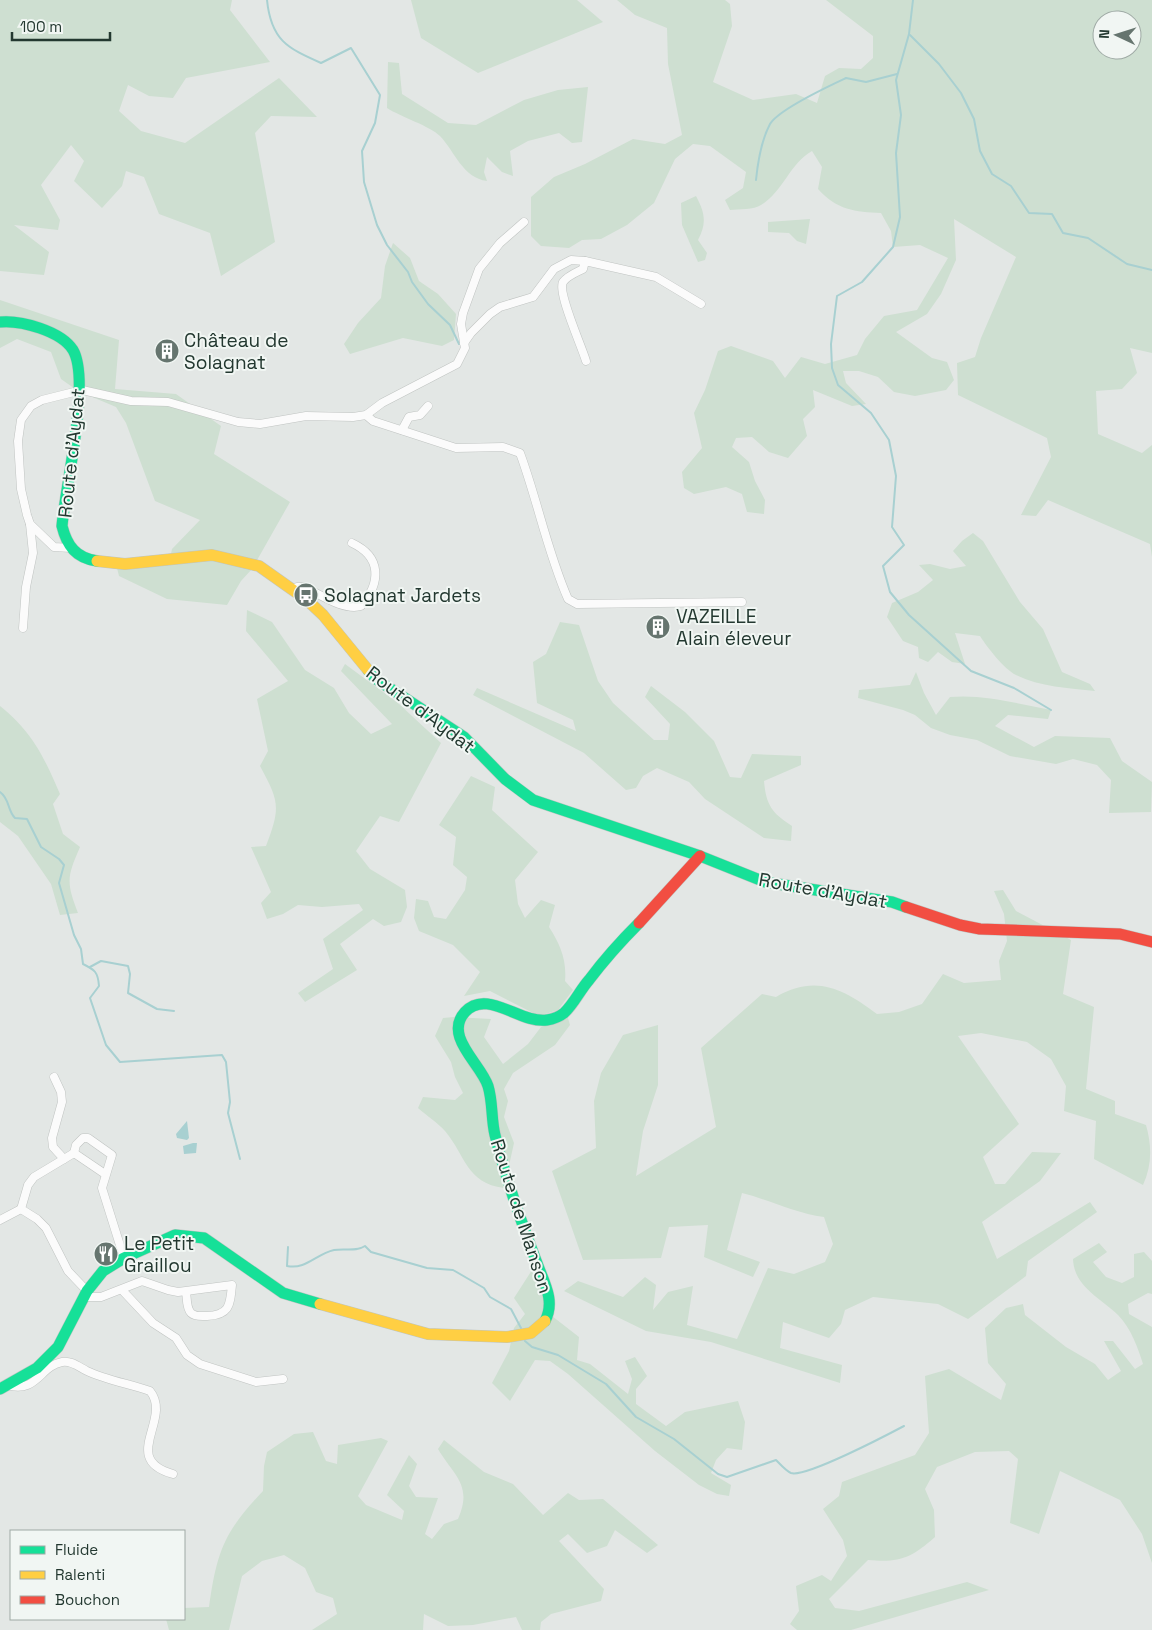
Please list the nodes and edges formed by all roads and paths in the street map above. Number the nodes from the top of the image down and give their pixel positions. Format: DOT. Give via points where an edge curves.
graph roads {
  1 [pos="524,222"];
  2 [pos="585,260"];
  3 [pos="701,304"];
  4 [pos="0,322"];
  5 [pos="464,343"];
  6 [pos="586,361"];
  7 [pos="78,391"];
  8 [pos="428,406"];
  9 [pos="366,415"];
  10 [pos="402,430"];
  11 [pos="30,524"];
  12 [pos="352,543"];
  13 [pos="71,548"];
  14 [pos="292,590"];
  15 [pos="742,602"];
  16 [pos="23,628"];
  17 [pos="700,856"];
  18 [pos="1152,942"];
  19 [pos="54,1077"];
  20 [pos="74,1153"];
  21 [pos="64,1159"];
  22 [pos="105,1174"];
  23 [pos="21,1209"];
  24 [pos="0,1220"];
  25 [pos="124,1258"];
  26 [pos="122,1290"];
  27 [pos="186,1290"];
  28 [pos="86,1294"];
  29 [pos="283,1379"];
  30 [pos="3,1387"];
  31 [pos="173,1474"];
  1 -- 5 [label="street" via="500,243 479,269 462,318"];
  2 -- 3 [label="street" via="656,277"];
  2 -- 5 [label="street" via="570,260 558,265 533,297 500,307 477,326"];
  2 -- 6 [label="street" via="583,269 566,279 561,288"];
  4 -- 7 [label="main road, Route d'Aydat" via="26,322 68,345 78,366"];
  5 -- 9 [label="street" via="457,364 382,403"];
  7 -- 9 [label="street" via="131,401 168,402 238,422 260,424 306,416"];
  7 -- 11 [label="street" via="42,400 25,412 21,420 18,441 21,490"];
  7 -- 13 [label="main road, Route d'Aydat" via="62,520 64,536"];
  8 -- 10 [label="street" via="420,415 409,418"];
  9 -- 10 [label="street" via="373,421"];
  10 -- 15 [label="street" via="456,448 503,447 520,453 553,565 568,600 578,604"];
  11 -- 13 [label="street" via="54,547"];
  11 -- 16 [label="street" via="33,554 26,587"];
  12 -- 14 [label="street" via="373,561 376,570 376,578 361,606 345,606 304,587"];
  13 -- 14 [label="main road, Route d'Aydat" via="76,554 92,560 125,564 197,556 227,557 259,566"];
  14 -- 17 [label="main road, Route d'Aydat" via="323,615 376,679 464,737 519,791 548,806"];
  17 -- 18 [label="main road, Route d'Aydat" via="765,882 892,902 980,929 1120,934"];
  17 -- 25 [label="main road, Route de Manson" via="600,964 566,1011 558,1017 539,1022 495,1004 481,1002 467,1010 460,1023 461,1043 479,1067 490,1092 499,1149 549,1292 549,1312 531,1333 506,1337 442,1336 283,1293 209,1241 192,1235 170,1236"];
  19 -- 21 [label="street" via="62,1102 52,1138 53,1147"];
  20 -- 21 [label="street"];
  20 -- 22 [label="street"];
  20 -- 22 [label="street" via="83,1138 100,1146 112,1155"];
  21 -- 23 [label="street" via="34,1177 28,1185"];
  22 -- 25 [label="street" via="103,1197"];
  23 -- 24 [label="street"];
  23 -- 28 [label="street" via="37,1218 46,1228 68,1271"];
  25 -- 28 [label="main road, Route de Manson" via="100,1273"];
  26 -- 27 [label="street" via="142,1281 168,1290"];
  26 -- 28 [label="street" via="101,1297"];
  26 -- 29 [label="street" via="152,1322 176,1338 187,1356 200,1364 256,1382"];
  27 -- 27 [label="street" via="232,1285 231,1301 218,1316 196,1316 188,1308"];
  28 -- 30 [label="main road" via="58,1347 37,1368"];
  30 -- 31 [label="street" via="34,1383 63,1361 150,1391 155,1397 156,1407 147,1450 149,1459 161,1471"];
}
